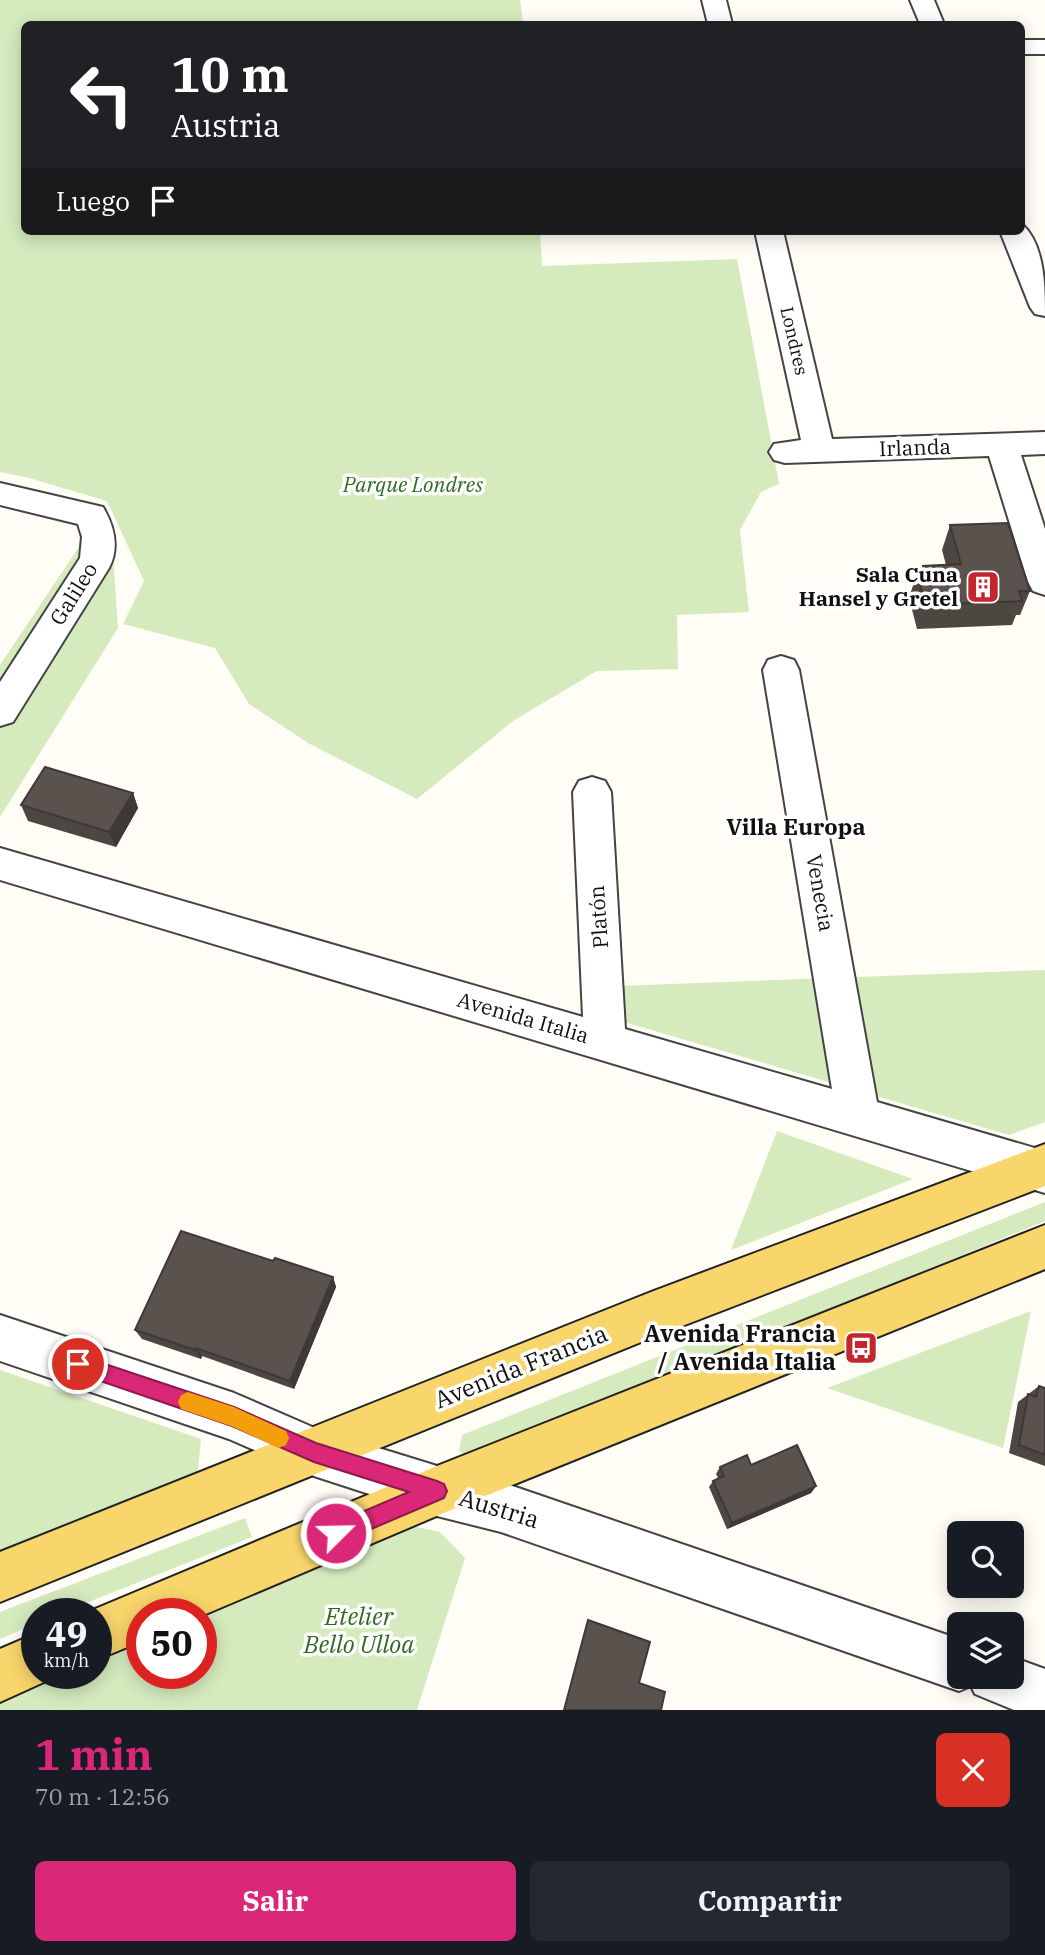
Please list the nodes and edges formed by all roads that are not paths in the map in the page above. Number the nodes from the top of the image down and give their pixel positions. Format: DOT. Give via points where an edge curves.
graph roads {
  1 [pos="714,0"];
  2 [pos="922,0"];
  3 [pos="719,21"];
  4 [pos="931,21"];
  5 [pos="1025,47"];
  6 [pos="1045,47"];
  7 [pos="770,235"];
  8 [pos="1016,235"];
  9 [pos="1045,307"];
  10 [pos="1045,443"];
  11 [pos="1002,445"];
  12 [pos="819,451"];
  13 [pos="785,452"];
  14 [pos="0,494"];
  15 [pos="1045,582"];
  16 [pos="781,670"];
  17 [pos="0,712"];
  18 [pos="592,792"];
  19 [pos="0,864"];
  20 [pos="605,1042"];
  21 [pos="858,1117"];
  22 [pos="1041,1168"];
  23 [pos="1045,1247"];
  24 [pos="0,1338"];
  25 [pos="314,1452"];
  26 [pos="437,1491"];
  27 [pos="0,1577"];
  28 [pos="181,1598"];
  29 [pos="947,1661"];
  30 [pos="21,1666"];
  31 [pos="0,1676"];
  32 [pos="1024,1687"];
  33 [pos="1045,1695"];
  1 -- 3 [label="street"];
  2 -- 4 [label="street"];
  5 -- 6 [label="street"];
  7 -- 12 [label="street, Londres"];
  8 -- 9 [label="street"];
  10 -- 11 [label="street, Irlanda"];
  11 -- 12 [label="street, Irlanda"];
  11 -- 15 [label="street"];
  12 -- 13 [label="street, Irlanda"];
  14 -- 17 [label="street, Galileo" via="91,515 99,537 97,559"];
  16 -- 21 [label="street, Venecia"];
  18 -- 20 [label="street, Platón"];
  19 -- 20 [label="street, Avenida Italia"];
  20 -- 21 [label="street, Avenida Italia"];
  21 -- 22 [label="street, Avenida Italia"];
  22 -- 25 [label="main road, Avenida Francia" via="633,1321"];
  23 -- 26 [label="main road"];
  24 -- 25 [label="street, Austria" via="234,1417"];
  25 -- 26 [label="street, Austria"];
  25 -- 27 [label="main road, Avenida Francia"];
  26 -- 28 [label="main road"];
  26 -- 29 [label="street, Austria" via="501,1507"];
  30 -- 31 [label="main road"];
  32 -- 33 [label="street"];
}
